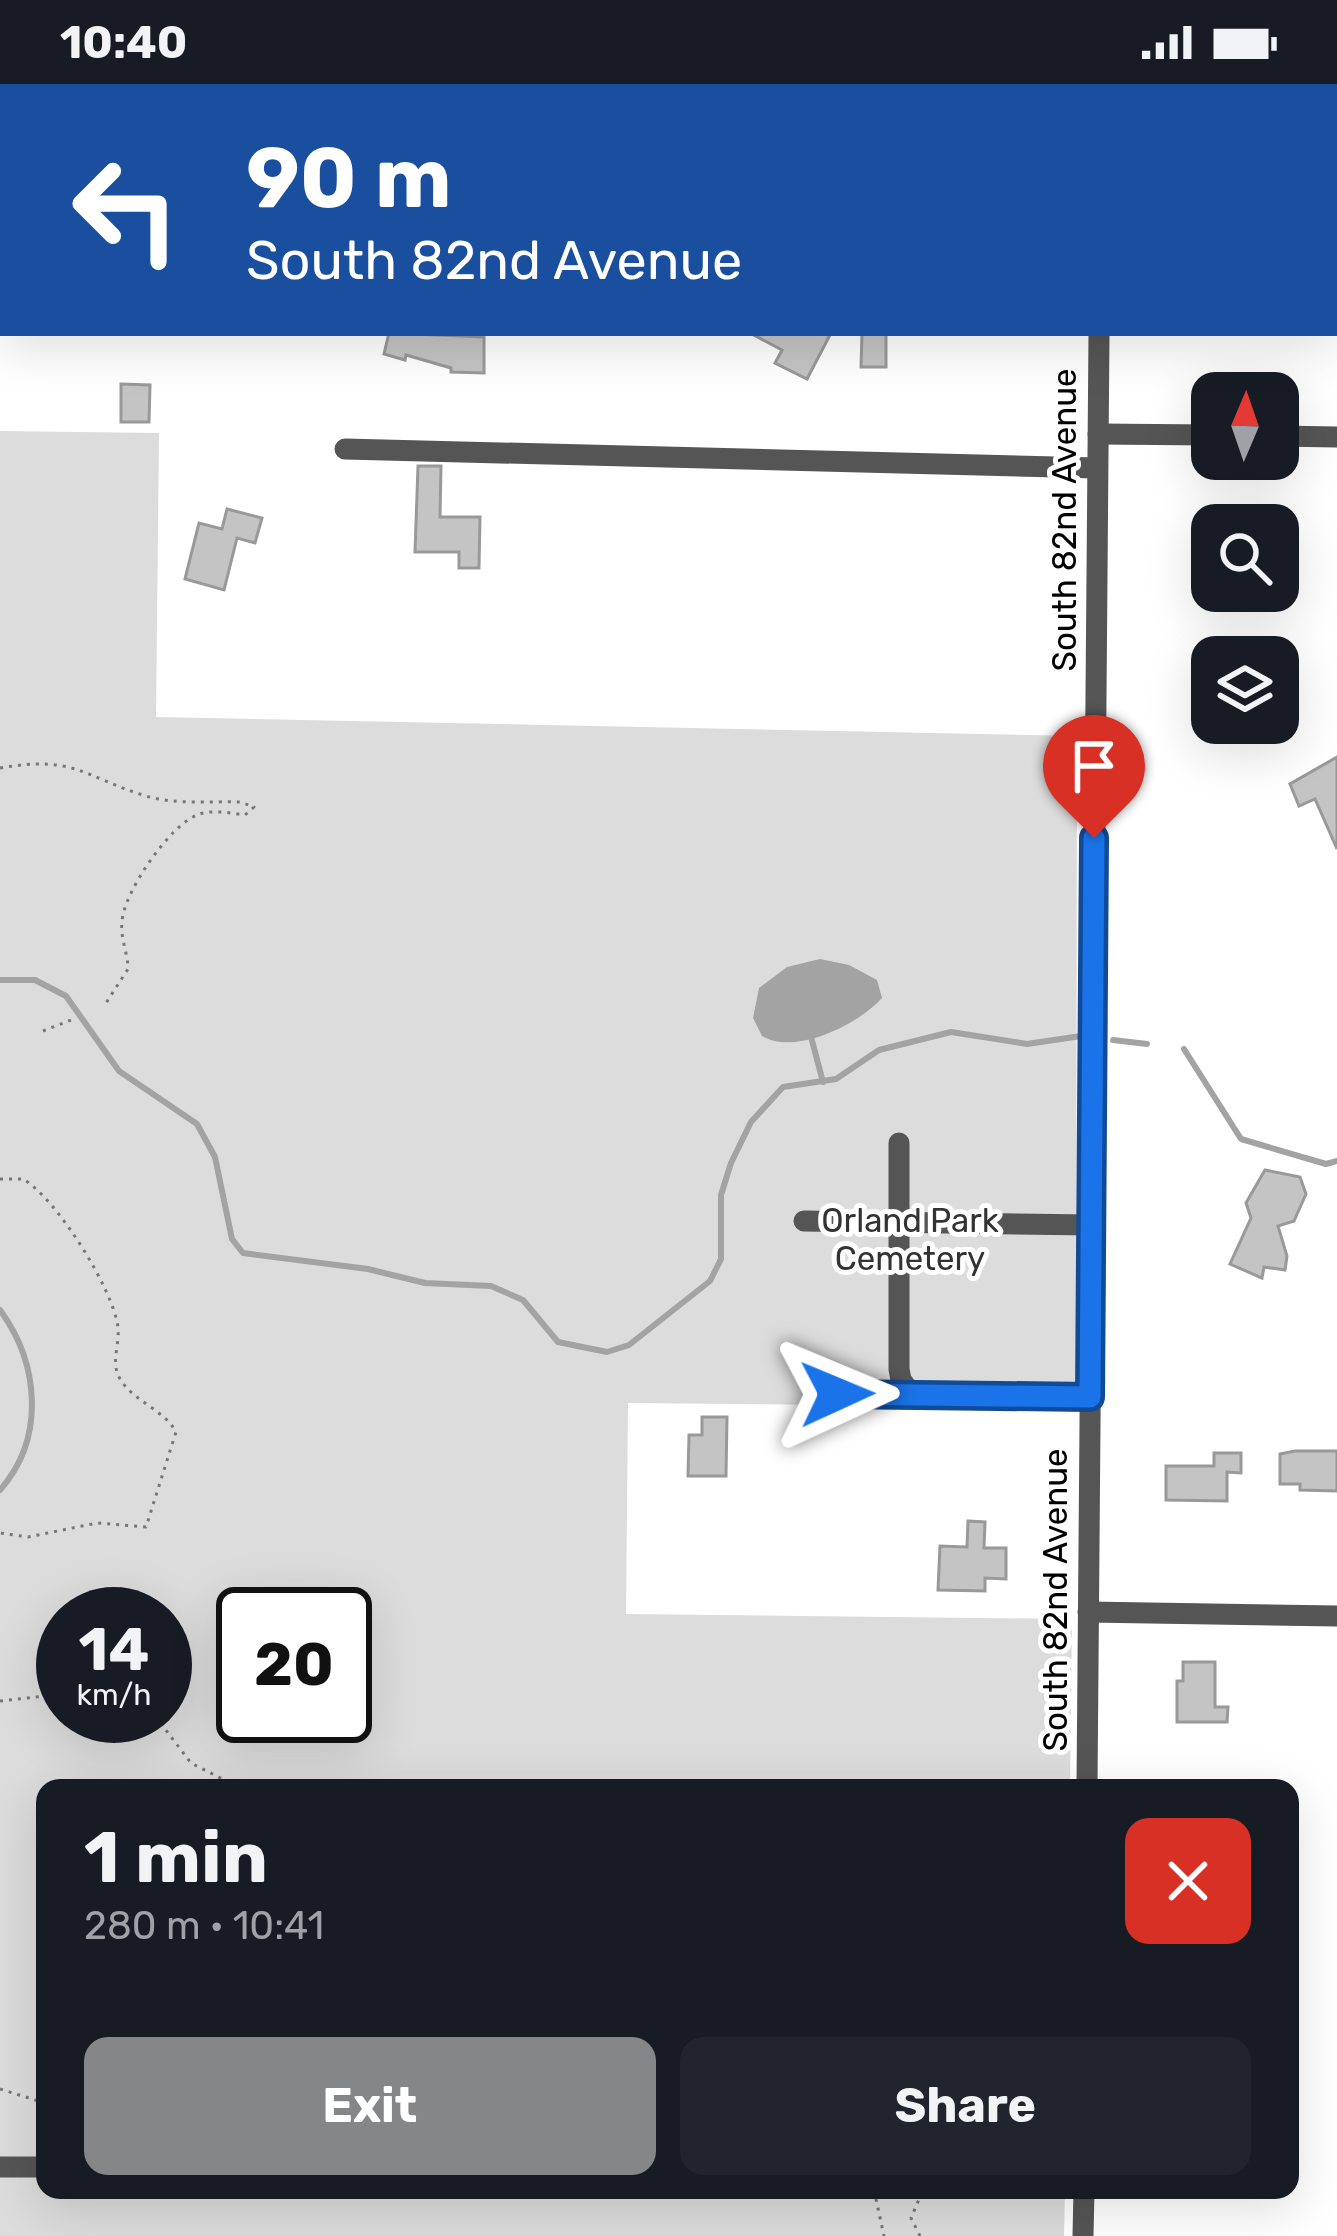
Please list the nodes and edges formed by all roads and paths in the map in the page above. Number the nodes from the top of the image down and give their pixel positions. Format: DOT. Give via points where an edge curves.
graph roads {
  1 [pos="1099,336"];
  2 [pos="1098,434"];
  3 [pos="1191,435"];
  4 [pos="1299,436"];
  5 [pos="1337,437"];
  6 [pos="345,449"];
  7 [pos="1097,468"];
  8 [pos="0,768"];
  9 [pos="106,1003"];
  10 [pos="71,1020"];
  11 [pos="44,1031"];
  12 [pos="899,1143"];
  13 [pos="0,1179"];
  14 [pos="804,1221"];
  15 [pos="899,1223"];
  16 [pos="1091,1225"];
  17 [pos="911,1393"];
  18 [pos="837,1394"];
  19 [pos="1090,1397"];
  20 [pos="0,1533"];
  21 [pos="1088,1612"];
  22 [pos="1337,1616"];
  23 [pos="36,1697"];
  24 [pos="0,1701"];
  25 [pos="175,1743"];
  26 [pos="222,1779"];
  27 [pos="1087,1779"];
  28 [pos="0,2089"];
  29 [pos="36,2100"];
  30 [pos="0,2167"];
  31 [pos="36,2167"];
  32 [pos="876,2199"];
  33 [pos="919,2199"];
  34 [pos="1084,2199"];
  35 [pos="884,2236"];
  36 [pos="920,2236"];
  37 [pos="1083,2236"];
  1 -- 2 [label="street, South 82nd Avenue"];
  2 -- 3 [label="street"];
  2 -- 7 [label="street, South 82nd Avenue"];
  4 -- 5 [label="street"];
  6 -- 7 [label="street"];
  7 -- 16 [label="street, South 82nd Avenue"];
  8 -- 9 [label="path" via="76,766 148,797 254,807 244,815 191,817 154,857 126,904 128,969"];
  10 -- 11 [label="path"];
  12 -- 15 [label="street"];
  13 -- 20 [label="path" via="32,1184 56,1210 110,1301 121,1381 176,1432 146,1527 97,1523 28,1537"];
  14 -- 15 [label="street"];
  15 -- 16 [label="street"];
  15 -- 17 [label="street" via="899,1369"];
  16 -- 19 [label="street, South 82nd Avenue"];
  17 -- 18 [label="street"];
  17 -- 19 [label="street"];
  19 -- 21 [label="street, South 82nd Avenue"];
  21 -- 22 [label="street"];
  21 -- 27 [label="street, South 82nd Avenue"];
  23 -- 24 [label="path"];
  25 -- 26 [label="path" via="190,1763"];
  28 -- 29 [label="path"];
  30 -- 31 [label="street"];
  32 -- 35 [label="path"];
  33 -- 36 [label="path" via="911,2218"];
  34 -- 37 [label="street"];
}
